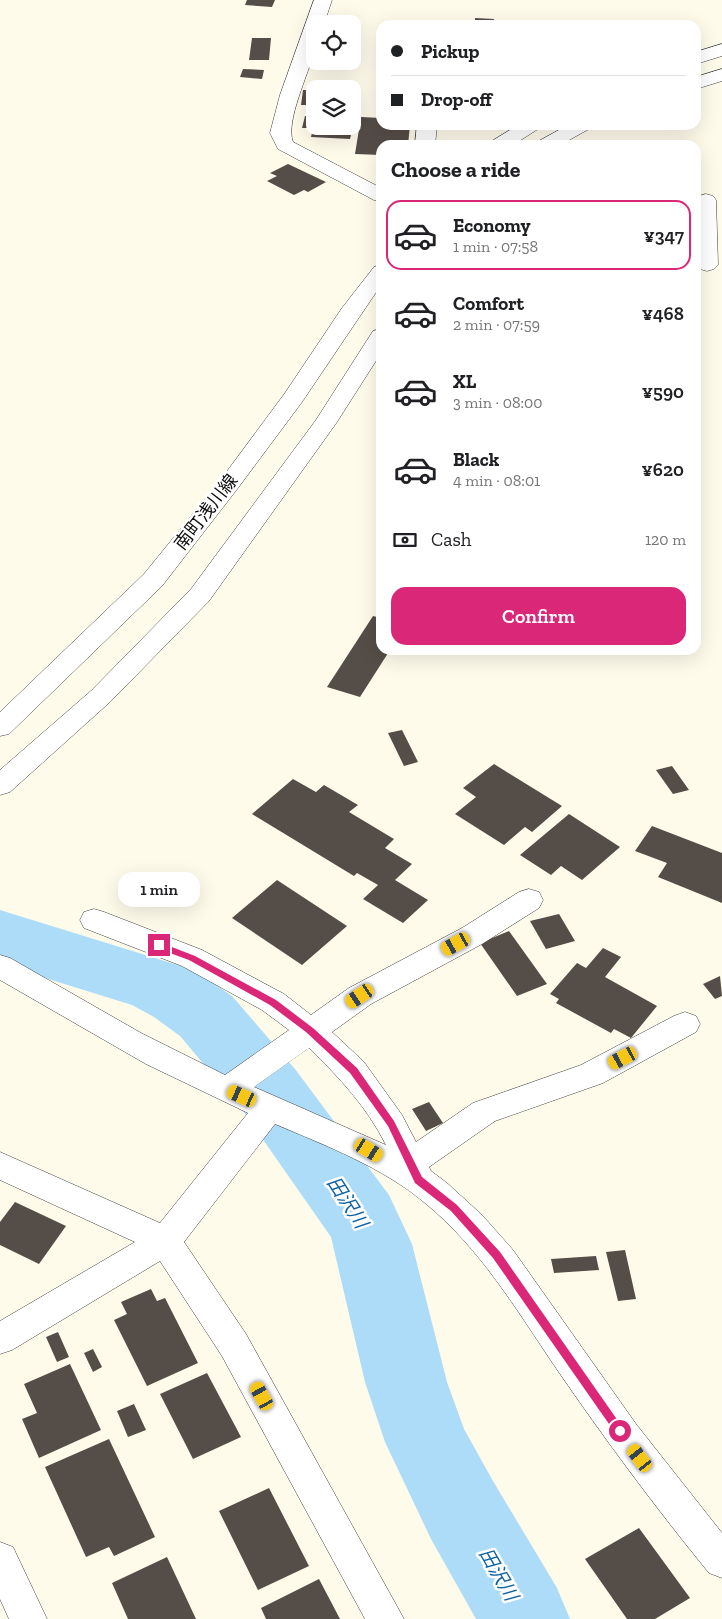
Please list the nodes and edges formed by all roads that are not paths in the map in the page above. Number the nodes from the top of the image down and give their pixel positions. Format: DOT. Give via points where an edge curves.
graph roads {
  1 [pos="323,0"];
  2 [pos="722,50"];
  3 [pos="701,56"];
  4 [pos="722,75"];
  5 [pos="701,81"];
  6 [pos="523,130"];
  7 [pos="573,130"];
  8 [pos="507,140"];
  9 [pos="555,140"];
  10 [pos="376,193"];
  11 [pos="706,200"];
  12 [pos="709,265"];
  13 [pos="376,278"];
  14 [pos="376,344"];
  15 [pos="0,727"];
  16 [pos="0,785"];
  17 [pos="529,900"];
  18 [pos="94,920"];
  19 [pos="0,966"];
  20 [pos="685,1024"];
  21 [pos="310,1030"];
  22 [pos="228,1089"];
  23 [pos="270,1108"];
  24 [pos="0,1165"];
  25 [pos="414,1172"];
  26 [pos="165,1241"];
  27 [pos="0,1339"];
  28 [pos="0,1559"];
  29 [pos="722,1561"];
  30 [pos="28,1619"];
  31 [pos="385,1619"];
  1 -- 10 [label="street" via="280,133 285,145"];
  2 -- 3 [label="street"];
  4 -- 5 [label="street"];
  6 -- 8 [label="street"];
  7 -- 9 [label="street"];
  11 -- 12 [label="street"];
  13 -- 15 [label="street, 南町浅川線" via="288,405 153,580"];
  14 -- 16 [label="street" via="326,422 200,595 101,696"];
  17 -- 21 [label="street" via="472,936 360,996"];
  18 -- 21 [label="street" via="192,958 273,1002"];
  19 -- 22 [label="street" via="160,1058"];
  20 -- 25 [label="street" via="592,1074 484,1112"];
  21 -- 22 [label="street"];
  21 -- 25 [label="street" via="353,1071 391,1124"];
  22 -- 23 [label="street"];
  23 -- 25 [label="street"];
  23 -- 26 [label="street"];
  24 -- 26 [label="street"];
  25 -- 29 [label="street" via="454,1208 497,1255 620,1431"];
  26 -- 27 [label="street"];
  26 -- 31 [label="street" via="234,1345"];
  28 -- 30 [label="street"];
}
